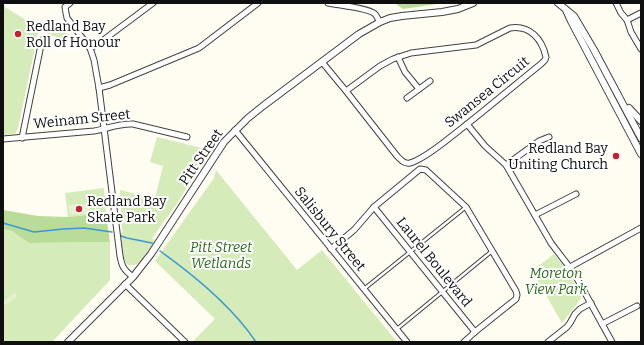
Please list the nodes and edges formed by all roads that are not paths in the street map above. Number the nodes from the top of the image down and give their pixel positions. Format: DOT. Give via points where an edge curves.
graph roads {
  1 [pos="70,3"];
  2 [pos="153,3"];
  3 [pos="258,3"];
  4 [pos="328,3"];
  5 [pos="473,3"];
  6 [pos="558,3"];
  7 [pos="616,3"];
  8 [pos="64,5"];
  9 [pos="566,10"];
  10 [pos="641,14"];
  11 [pos="627,20"];
  12 [pos="380,22"];
  13 [pos="42,40"];
  14 [pos="90,48"];
  15 [pos="641,49"];
  16 [pos="398,57"];
  17 [pos="322,62"];
  18 [pos="430,81"];
  19 [pos="99,88"];
  20 [pos="419,89"];
  21 [pos="346,91"];
  22 [pos="408,98"];
  23 [pos="621,99"];
  24 [pos="641,121"];
  25 [pos="467,124"];
  26 [pos="104,130"];
  27 [pos="235,130"];
  28 [pos="187,137"];
  29 [pos="549,137"];
  30 [pos="22,138"];
  31 [pos="641,138"];
  32 [pos="3,139"];
  33 [pos="639,145"];
  34 [pos="641,154"];
  35 [pos="506,165"];
  36 [pos="576,194"];
  37 [pos="374,207"];
  38 [pos="466,207"];
  39 [pos="535,215"];
  40 [pos="641,228"];
  41 [pos="331,249"];
  42 [pos="493,251"];
  43 [pos="410,252"];
  44 [pos="570,267"];
  45 [pos="133,276"];
  46 [pos="125,284"];
  47 [pos="364,289"];
  48 [pos="443,292"];
  49 [pos="590,303"];
  50 [pos="637,306"];
  51 [pos="602,324"];
  52 [pos="397,329"];
  53 [pos="475,332"];
  54 [pos="68,342"];
  55 [pos="185,342"];
  56 [pos="407,342"];
  57 [pos="464,342"];
  58 [pos="548,342"];
  59 [pos="612,342"];
  1 -- 8 [label="street"];
  2 -- 14 [label="street"];
  3 -- 19 [label="street" via="199,48"];
  4 -- 12 [label="street" via="371,12"];
  5 -- 12 [label="street" via="458,9 390,18"];
  6 -- 9 [label="street"];
  7 -- 11 [label="street"];
  8 -- 14 [label="street" via="67,18"];
  9 -- 23 [label="street" via="574,16"];
  9 -- 33 [label="street"];
  10 -- 11 [label="street"];
  11 -- 15 [label="street"];
  12 -- 17 [label="street" via="359,34"];
  13 -- 30 [label="street"];
  14 -- 19 [label="street"];
  16 -- 20 [label="street" via="405,72"];
  16 -- 21 [label="street, Swansea Circuit" via="380,66"];
  16 -- 25 [label="street, Swansea Circuit" via="476,44 510,28 532,32 543,48 546,57 544,60"];
  17 -- 21 [label="street, Swansea Circuit"];
  17 -- 27 [label="street"];
  18 -- 20 [label="street"];
  19 -- 26 [label="street"];
  20 -- 22 [label="street"];
  21 -- 25 [label="street, Swansea Circuit" via="397,156 407,163 439,147"];
  23 -- 24 [label="street"];
  23 -- 31 [label="street"];
  25 -- 35 [label="street" via="485,146"];
  26 -- 28 [label="street, Weinam Street" via="123,124 133,124"];
  26 -- 30 [label="street, Weinam Street"];
  26 -- 45 [label="street" via="120,256 122,265"];
  27 -- 41 [label="street, Salisbury Street"];
  27 -- 45 [label="street, Pitt Street" via="224,142 151,254"];
  29 -- 35 [label="street" via="539,141"];
  30 -- 32 [label="street, Weinam Street"];
  33 -- 34 [label="street"];
  35 -- 39 [label="street"];
  36 -- 39 [label="street"];
  37 -- 38 [label="street" via="420,169 426,170"];
  37 -- 41 [label="street" via="354,230"];
  37 -- 43 [label="street, Laurel Boulevard"];
  38 -- 42 [label="street"];
  38 -- 43 [label="lane"];
  39 -- 44 [label="street" via="550,243"];
  40 -- 44 [label="street"];
  41 -- 47 [label="street, Salisbury Street"];
  42 -- 48 [label="lane"];
  42 -- 53 [label="street" via="518,295"];
  43 -- 47 [label="lane"];
  43 -- 48 [label="street, Laurel Boulevard"];
  44 -- 49 [label="street"];
  45 -- 46 [label="street, Pitt Street"];
  46 -- 54 [label="street, Pitt Street"];
  46 -- 55 [label="street"];
  47 -- 52 [label="street, Salisbury Street"];
  48 -- 52 [label="lane"];
  48 -- 53 [label="street, Laurel Boulevard"];
  49 -- 51 [label="street"];
  49 -- 58 [label="street" via="580,309 567,327"];
  50 -- 51 [label="street"];
  51 -- 59 [label="street"];
  52 -- 56 [label="street, Salisbury Street"];
  53 -- 57 [label="street"];
}
